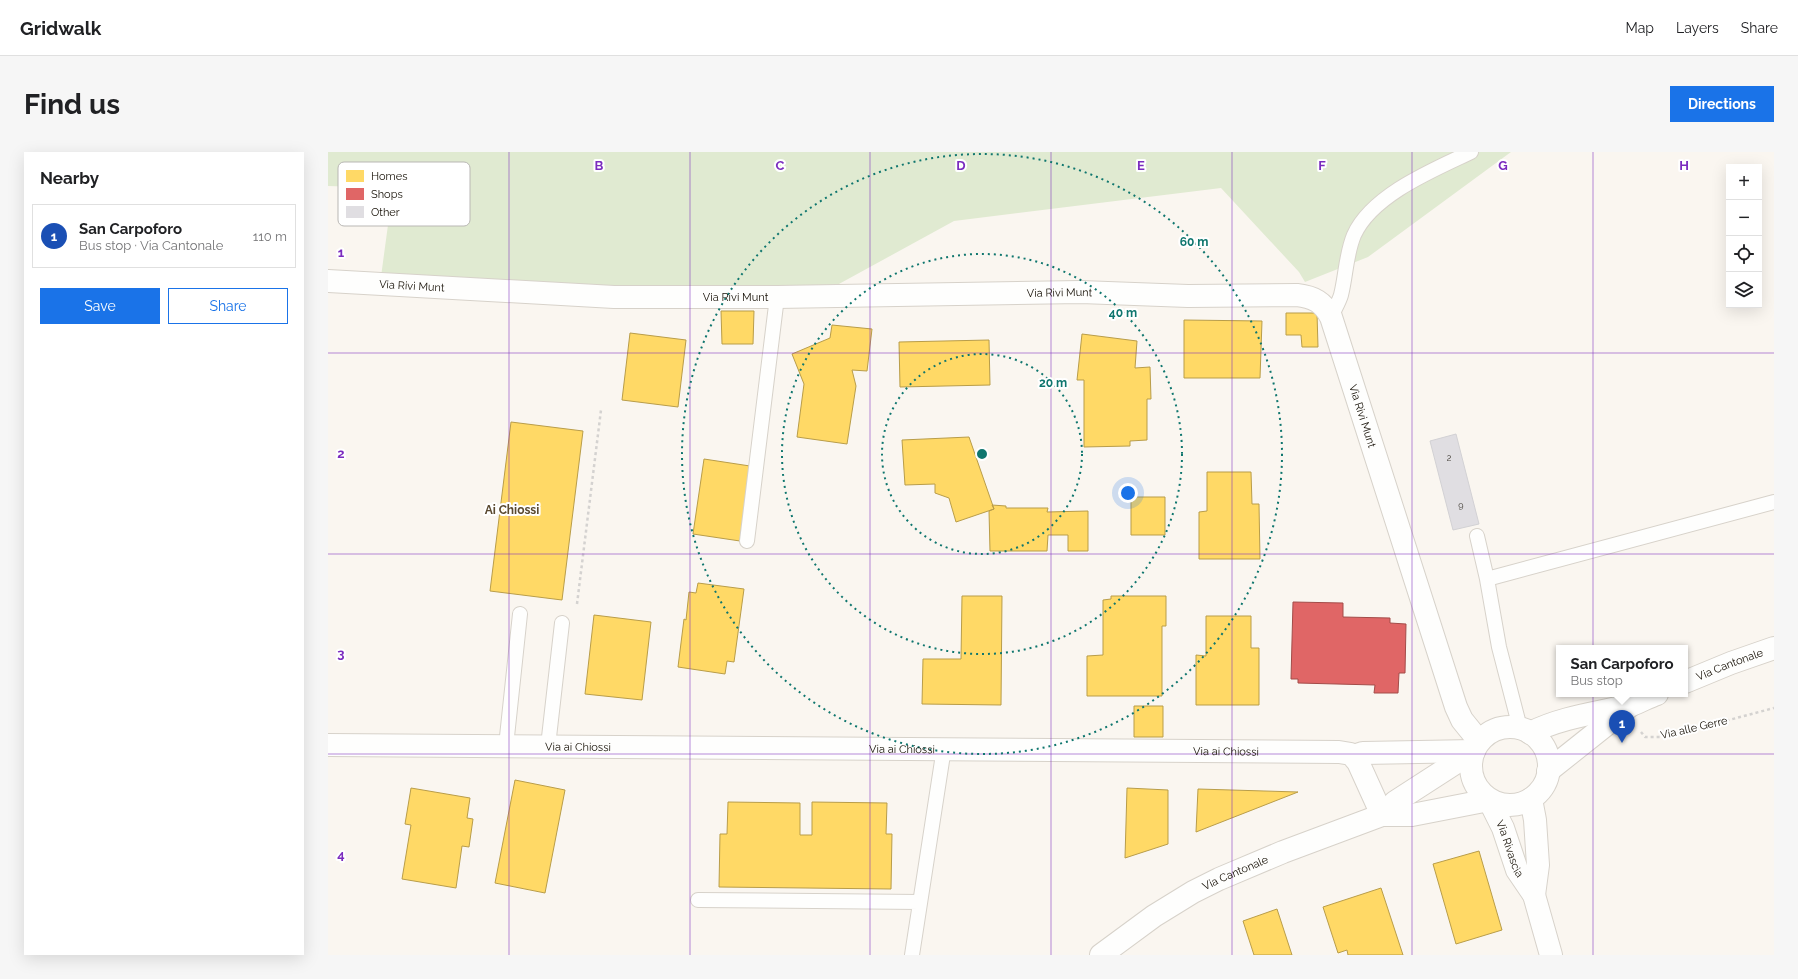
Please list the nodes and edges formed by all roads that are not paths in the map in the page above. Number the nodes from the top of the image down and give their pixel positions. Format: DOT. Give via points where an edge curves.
graph roads {
  1 [pos="1471,152"];
  2 [pos="328,281"];
  3 [pos="777,297"];
  4 [pos="1331,317"];
  5 [pos="1774,502"];
  6 [pos="1477,536"];
  7 [pos="747,542"];
  8 [pos="1487,578"];
  9 [pos="520,614"];
  10 [pos="562,623"];
  11 [pos="1774,648"];
  12 [pos="1688,681"];
  13 [pos="1651,697"];
  14 [pos="1628,708"];
  15 [pos="1525,731"];
  16 [pos="328,745"];
  17 [pos="506,746"];
  18 [pos="548,746"];
  19 [pos="1477,746"];
  20 [pos="944,748"];
  21 [pos="1354,756"];
  22 [pos="1548,771"];
  23 [pos="1531,799"];
  24 [pos="1489,800"];
  25 [pos="1382,815"];
  26 [pos="1534,895"];
  27 [pos="698,900"];
  28 [pos="920,902"];
  29 [pos="912,955"];
  30 [pos="1101,955"];
  31 [pos="1551,955"];
  1 -- 4 [label="lane" via="1441,166 1373,208 1354,235 1341,295"];
  2 -- 3 [label="street, Via Rivi Munt" via="614,297"];
  3 -- 4 [label="street, Via Rivi Munt" via="1001,292 1188,296 1297,295 1319,301"];
  3 -- 7 [label="lane"];
  4 -- 19 [label="street, Via Rivi Munt" via="1456,707"];
  5 -- 8 [label="lane"];
  6 -- 8 [label="lane"];
  8 -- 15 [label="lane" via="1499,647"];
  9 -- 17 [label="lane"];
  10 -- 18 [label="lane"];
  11 -- 12 [label="street, Via Cantonale"];
  13 -- 14 [label="street"];
  14 -- 15 [label="street" via="1614,707"];
  14 -- 22 [label="street"];
  15 -- 19 [label="street" via="1508,727 1497,729 1487,734"];
  15 -- 22 [label="street" via="1538,740 1544,749"];
  16 -- 17 [label="street, Via ai Chiossi"];
  17 -- 18 [label="street, Via ai Chiossi"];
  18 -- 20 [label="street, Via ai Chiossi"];
  19 -- 21 [label="street, Via ai Chiossi" via="1363,752"];
  19 -- 24 [label="street" via="1471,762 1473,778 1480,793"];
  19 -- 25 [label="street, Via Cantonale" via="1394,802"];
  20 -- 21 [label="street, Via ai Chiossi" via="1339,752"];
  20 -- 28 [label="lane"];
  21 -- 25 [label="street" via="1363,770"];
  22 -- 23 [label="street" via="1543,787"];
  23 -- 24 [label="street" via="1510,806"];
  23 -- 26 [label="street, Via Rivascia" via="1538,865"];
  24 -- 25 [label="street, Via Cantonale" via="1412,815"];
  24 -- 26 [label="street, Via Rivascia" via="1503,828 1517,870"];
  25 -- 30 [label="street, Via Cantonale" via="1219,879 1154,916"];
  26 -- 31 [label="street, Via Rivascia"];
  27 -- 28 [label="lane"];
  28 -- 29 [label="lane"];
}
